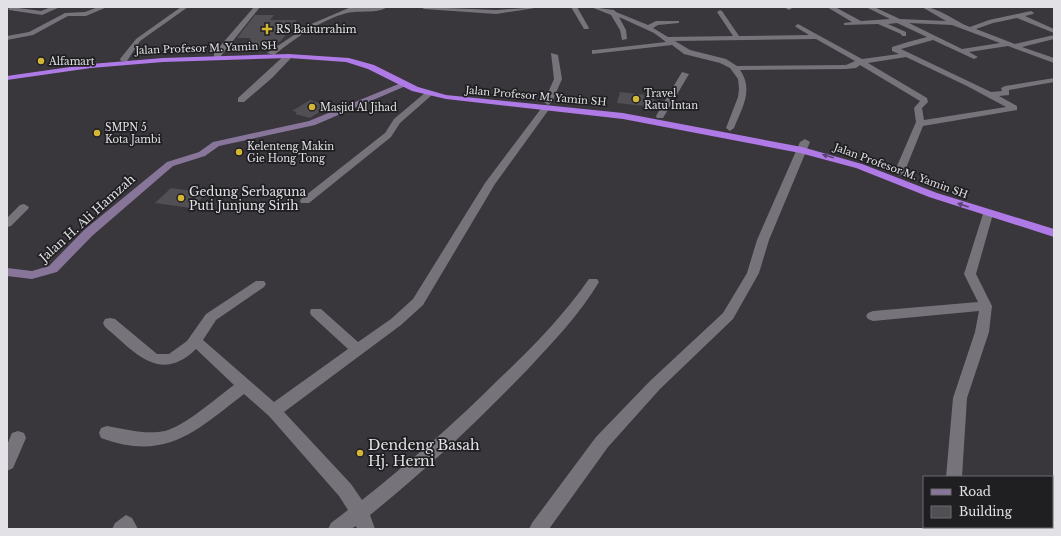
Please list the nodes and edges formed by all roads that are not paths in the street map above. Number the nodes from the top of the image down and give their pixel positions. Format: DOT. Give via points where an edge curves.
graph roads {
  1 [pos="57,7"];
  2 [pos="104,7"];
  3 [pos="185,7"];
  4 [pos="257,7"];
  5 [pos="384,7"];
  6 [pos="424,7"];
  7 [pos="538,7"];
  8 [pos="574,7"];
  9 [pos="594,7"];
  10 [pos="830,7"];
  11 [pos="870,7"];
  12 [pos="1018,7"];
  13 [pos="928,8"];
  14 [pos="942,8"];
  15 [pos="12,9"];
  16 [pos="353,9"];
  17 [pos="612,11"];
  18 [pos="720,12"];
  19 [pos="1019,16"];
  20 [pos="898,21"];
  21 [pos="677,22"];
  22 [pos="878,22"];
  23 [pos="860,23"];
  24 [pos="846,24"];
  25 [pos="958,24"];
  26 [pos="798,26"];
  27 [pos="586,28"];
  28 [pos="648,28"];
  29 [pos="971,29"];
  30 [pos="1054,31"];
  31 [pos="904,35"];
  32 [pos="1054,37"];
  33 [pos="7,38"];
  34 [pos="934,38"];
  35 [pos="624,39"];
  36 [pos="738,39"];
  37 [pos="820,39"];
  38 [pos="670,41"];
  39 [pos="1014,45"];
  40 [pos="961,51"];
  41 [pos="595,52"];
  42 [pos="271,53"];
  43 [pos="217,55"];
  44 [pos="554,55"];
  45 [pos="905,55"];
  46 [pos="289,56"];
  47 [pos="974,57"];
  48 [pos="124,59"];
  49 [pos="1054,61"];
  50 [pos="859,62"];
  51 [pos="103,63"];
  52 [pos="734,68"];
  53 [pos="7,74"];
  54 [pos="685,74"];
  55 [pos="7,78"];
  56 [pos="1054,80"];
  57 [pos="404,85"];
  58 [pos="429,94"];
  59 [pos="990,95"];
  60 [pos="241,100"];
  61 [pos="547,105"];
  62 [pos="660,116"];
  63 [pos="920,124"];
  64 [pos="730,128"];
  65 [pos="803,146"];
  66 [pos="900,173"];
  67 [pos="306,201"];
  68 [pos="24,207"];
  69 [pos="988,214"];
  70 [pos="7,224"];
  71 [pos="1054,225"];
  72 [pos="1054,233"];
  73 [pos="7,272"];
  74 [pos="593,282"];
  75 [pos="260,284"];
  76 [pos="986,306"];
  77 [pos="316,312"];
  78 [pos="873,316"];
  79 [pos="110,323"];
  80 [pos="196,341"];
  81 [pos="358,350"];
  82 [pos="244,386"];
  83 [pos="274,411"];
  84 [pos="106,433"];
  85 [pos="18,438"];
  86 [pos="7,463"];
  87 [pos="954,476"];
  88 [pos="360,512"];
  89 [pos="121,529"];
  90 [pos="129,529"];
  91 [pos="337,529"];
  92 [pos="366,529"];
  93 [pos="538,529"];
  1 -- 15 [label="street" via="42,13"];
  2 -- 33 [label="street" via="88,13 67,14 31,34"];
  3 -- 48 [label="street" via="138,40"];
  4 -- 43 [label="street"];
  5 -- 16 [label="street"];
  6 -- 7 [label="street" via="496,12"];
  8 -- 27 [label="street"];
  9 -- 17 [label="street"];
  10 -- 23 [label="street"];
  11 -- 20 [label="street"];
  12 -- 19 [label="street" via="1032,13"];
  13 -- 14 [label="street"];
  13 -- 25 [label="street"];
  16 -- 42 [label="street" via="301,31"];
  17 -- 28 [label="street"];
  17 -- 35 [label="street" via="623,30"];
  18 -- 36 [label="street"];
  19 -- 29 [label="street" via="990,21"];
  19 -- 30 [label="street"];
  20 -- 22 [label="street"];
  20 -- 25 [label="street"];
  20 -- 34 [label="street"];
  21 -- 28 [label="street" via="656,23"];
  22 -- 23 [label="street"];
  22 -- 31 [label="street"];
  23 -- 24 [label="street"];
  25 -- 29 [label="street"];
  26 -- 37 [label="street"];
  28 -- 38 [label="street"];
  29 -- 39 [label="street"];
  32 -- 39 [label="street"];
  34 -- 40 [label="street"];
  34 -- 45 [label="street" via="895,48"];
  36 -- 37 [label="street"];
  36 -- 38 [label="street"];
  37 -- 50 [label="street"];
  38 -- 41 [label="street"];
  38 -- 52 [label="street" via="687,52 723,61"];
  39 -- 40 [label="street"];
  39 -- 49 [label="street"];
  40 -- 47 [label="street"];
  42 -- 43 [label="highway, Jalan Profesor M. Yamin SH"];
  42 -- 61 [label="highway, Jalan Profesor M. Yamin SH" via="320,53 358,58 379,64 410,80 434,88 471,96"];
  43 -- 48 [label="highway, Jalan Profesor M. Yamin SH"];
  44 -- 61 [label="street" via="558,79"];
  45 -- 50 [label="street"];
  45 -- 59 [label="street"];
  46 -- 51 [label="highway, Jalan Profesor M. Yamin SH"];
  46 -- 57 [label="highway, Jalan Profesor M. Yamin SH" via="346,60 371,67"];
  46 -- 60 [label="street"];
  48 -- 51 [label="highway, Jalan Profesor M. Yamin SH"];
  50 -- 52 [label="street" via="846,67"];
  50 -- 63 [label="street" via="922,97 924,101 918,108"];
  51 -- 53 [label="highway, Jalan Profesor M. Yamin SH"];
  51 -- 55 [label="highway, Jalan Profesor M. Yamin SH"];
  52 -- 64 [label="street" via="742,80 743,88"];
  54 -- 62 [label="street"];
  56 -- 59 [label="street" via="1005,88 1006,93"];
  57 -- 58 [label="highway, Jalan Profesor M. Yamin SH"];
  57 -- 73 [label="street, Jalan H. Ali Hamzah" via="312,123 216,144 202,154 170,164 88,233 53,269 32,275"];
  58 -- 61 [label="highway, Jalan Profesor M. Yamin SH" via="468,101"];
  58 -- 67 [label="street" via="397,121 388,135"];
  59 -- 63 [label="street" via="1014,108 1003,112"];
  61 -- 62 [label="highway, Jalan Profesor M. Yamin SH" via="587,105"];
  61 -- 65 [label="highway, Jalan Profesor M. Yamin SH"];
  61 -- 81 [label="street" via="490,183 418,302"];
  62 -- 64 [label="highway, Jalan Profesor M. Yamin SH"];
  63 -- 66 [label="street"];
  64 -- 65 [label="highway, Jalan Profesor M. Yamin SH"];
  65 -- 66 [label="highway, Jalan Profesor M. Yamin SH" via="862,159"];
  69 -- 65 [label="highway, Jalan Profesor M. Yamin SH, one-way"];
  65 -- 93 [label="street" via="763,240 753,273 728,316 655,386 602,442"];
  66 -- 71 [label="highway, Jalan Profesor M. Yamin SH" via="991,207"];
  68 -- 70 [label="street"];
  69 -- 72 [label="highway, Jalan Profesor M. Yamin SH"];
  69 -- 76 [label="street" via="970,274"];
  74 -- 88 [label="street" via="577,307 494,395 420,464"];
  75 -- 80 [label="street" via="208,320"];
  76 -- 78 [label="street"];
  76 -- 87 [label="street" via="982,332 960,398"];
  77 -- 81 [label="street"];
  79 -- 80 [label="street" via="157,360 171,359"];
  80 -- 82 [label="street"];
  81 -- 83 [label="street"];
  82 -- 83 [label="street"];
  82 -- 84 [label="street" via="182,430 164,438 147,440"];
  83 -- 88 [label="street" via="345,490"];
  85 -- 86 [label="street"];
  88 -- 91 [label="street"];
  88 -- 92 [label="street"];
  89 -- 90 [label="street" via="126,524"];
}
